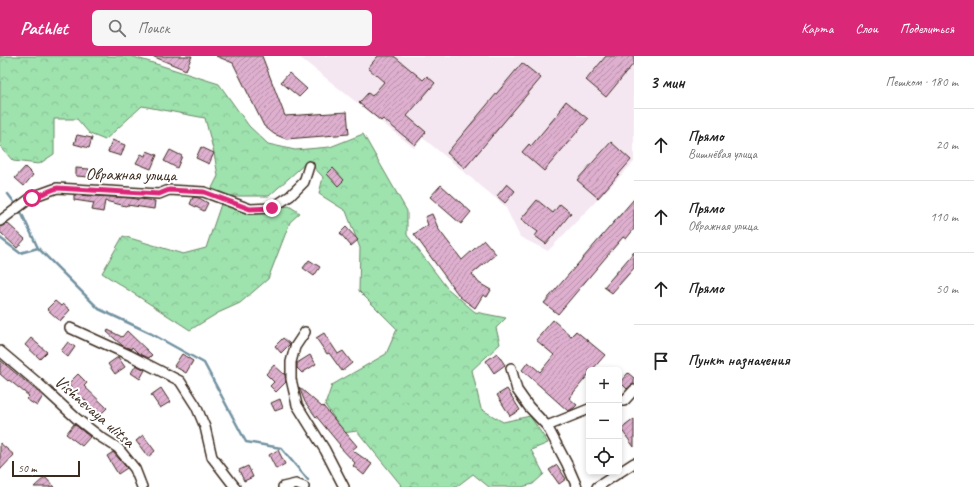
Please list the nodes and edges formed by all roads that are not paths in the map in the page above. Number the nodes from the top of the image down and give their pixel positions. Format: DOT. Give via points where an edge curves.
graph roads {
  1 [pos="309,166"];
  2 [pos="0,221"];
  3 [pos="70,328"];
  4 [pos="305,332"];
  5 [pos="0,351"];
  6 [pos="511,368"];
  7 [pos="634,390"];
  8 [pos="622,400"];
  9 [pos="586,410"];
  10 [pos="547,426"];
  11 [pos="634,463"];
  12 [pos="142,487"];
  13 [pos="234,487"];
  14 [pos="283,487"];
  15 [pos="304,487"];
  16 [pos="344,487"];
  17 [pos="577,487"];
  18 [pos="597,487"];
  1 -- 2 [label="street, Овражная улица" via="304,182 290,196 272,208 250,209 204,192 169,190 159,194 57,188 32,198"];
  3 -- 13 [label="street" via="180,381 196,406 205,427 212,456"];
  4 -- 16 [label="street" via="295,346 291,362 291,379 297,405"];
  5 -- 12 [label="street, Vishnevaya ulitsa" via="76,418 118,448 135,469"];
  6 -- 10 [label="street" via="517,390"];
  7 -- 8 [label="street"];
  9 -- 10 [label="street"];
  10 -- 17 [label="street"];
  11 -- 18 [label="street"];
  14 -- 15 [label="street" via="296,484"];
}
